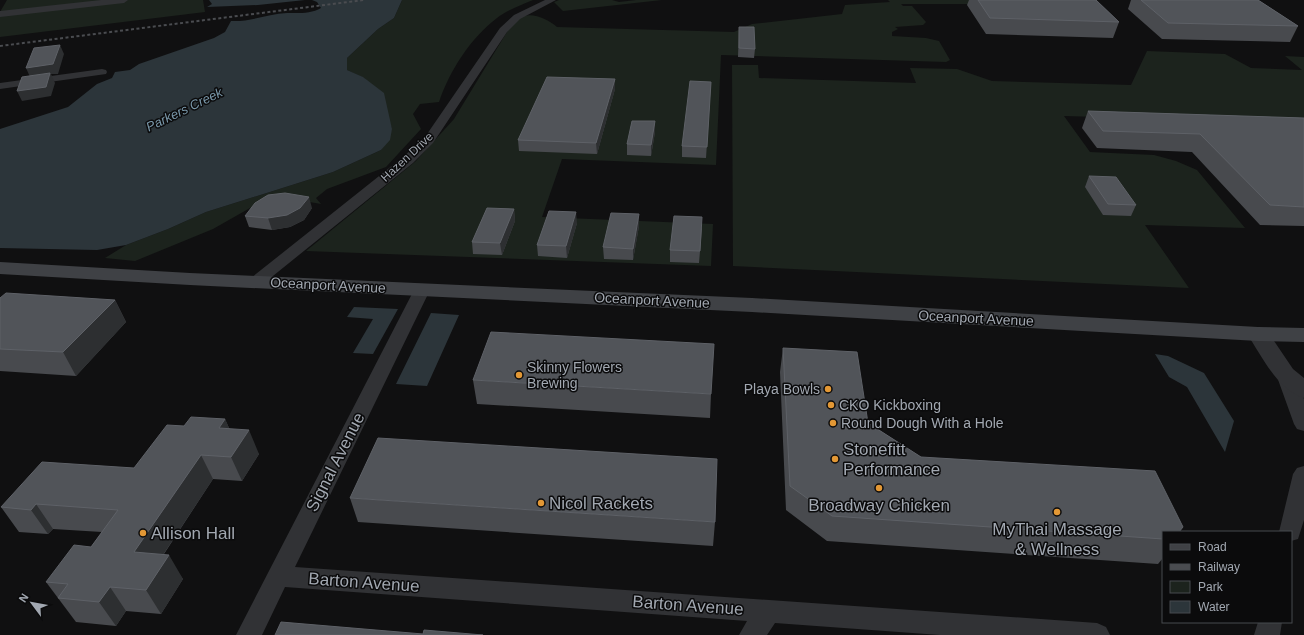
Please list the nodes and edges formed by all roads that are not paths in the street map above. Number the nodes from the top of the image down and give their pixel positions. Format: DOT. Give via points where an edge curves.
graph roads {
  1 [pos="119,0"];
  2 [pos="552,0"];
  3 [pos="0,14"];
  4 [pos="102,72"];
  5 [pos="0,86"];
  6 [pos="0,268"];
  7 [pos="257,281"];
  8 [pos="422,290"];
  9 [pos="1258,334"];
  10 [pos="1304,335"];
  11 [pos="1285,374"];
  12 [pos="1304,390"];
  13 [pos="1304,424"];
  14 [pos="1303,486"];
  15 [pos="1290,531"];
  16 [pos="278,576"];
  17 [pos="770,611"];
  18 [pos="1270,623"];
  19 [pos="249,635"];
  20 [pos="752,635"];
  21 [pos="1097,635"];
  22 [pos="1267,635"];
  1 -- 3 [label="street"];
  2 -- 7 [label="street, Hazen Drive" via="517,17 503,30 442,122 414,155"];
  4 -- 5 [label="street"];
  6 -- 7 [label="main road, Oceanport Avenue"];
  7 -- 8 [label="main road, Oceanport Avenue"];
  8 -- 9 [label="main road, Oceanport Avenue"];
  8 -- 16 [label="street, Signal Avenue"];
  9 -- 10 [label="main road, Oceanport Avenue"];
  9 -- 11 [label="street"];
  11 -- 12 [label="street"];
  11 -- 13 [label="street"];
  14 -- 15 [label="street"];
  16 -- 17 [label="street, Barton Avenue"];
  16 -- 19 [label="street, Signal Avenue"];
  17 -- 20 [label="street"];
  17 -- 21 [label="street, Barton Avenue"];
  18 -- 22 [label="street"];
}
